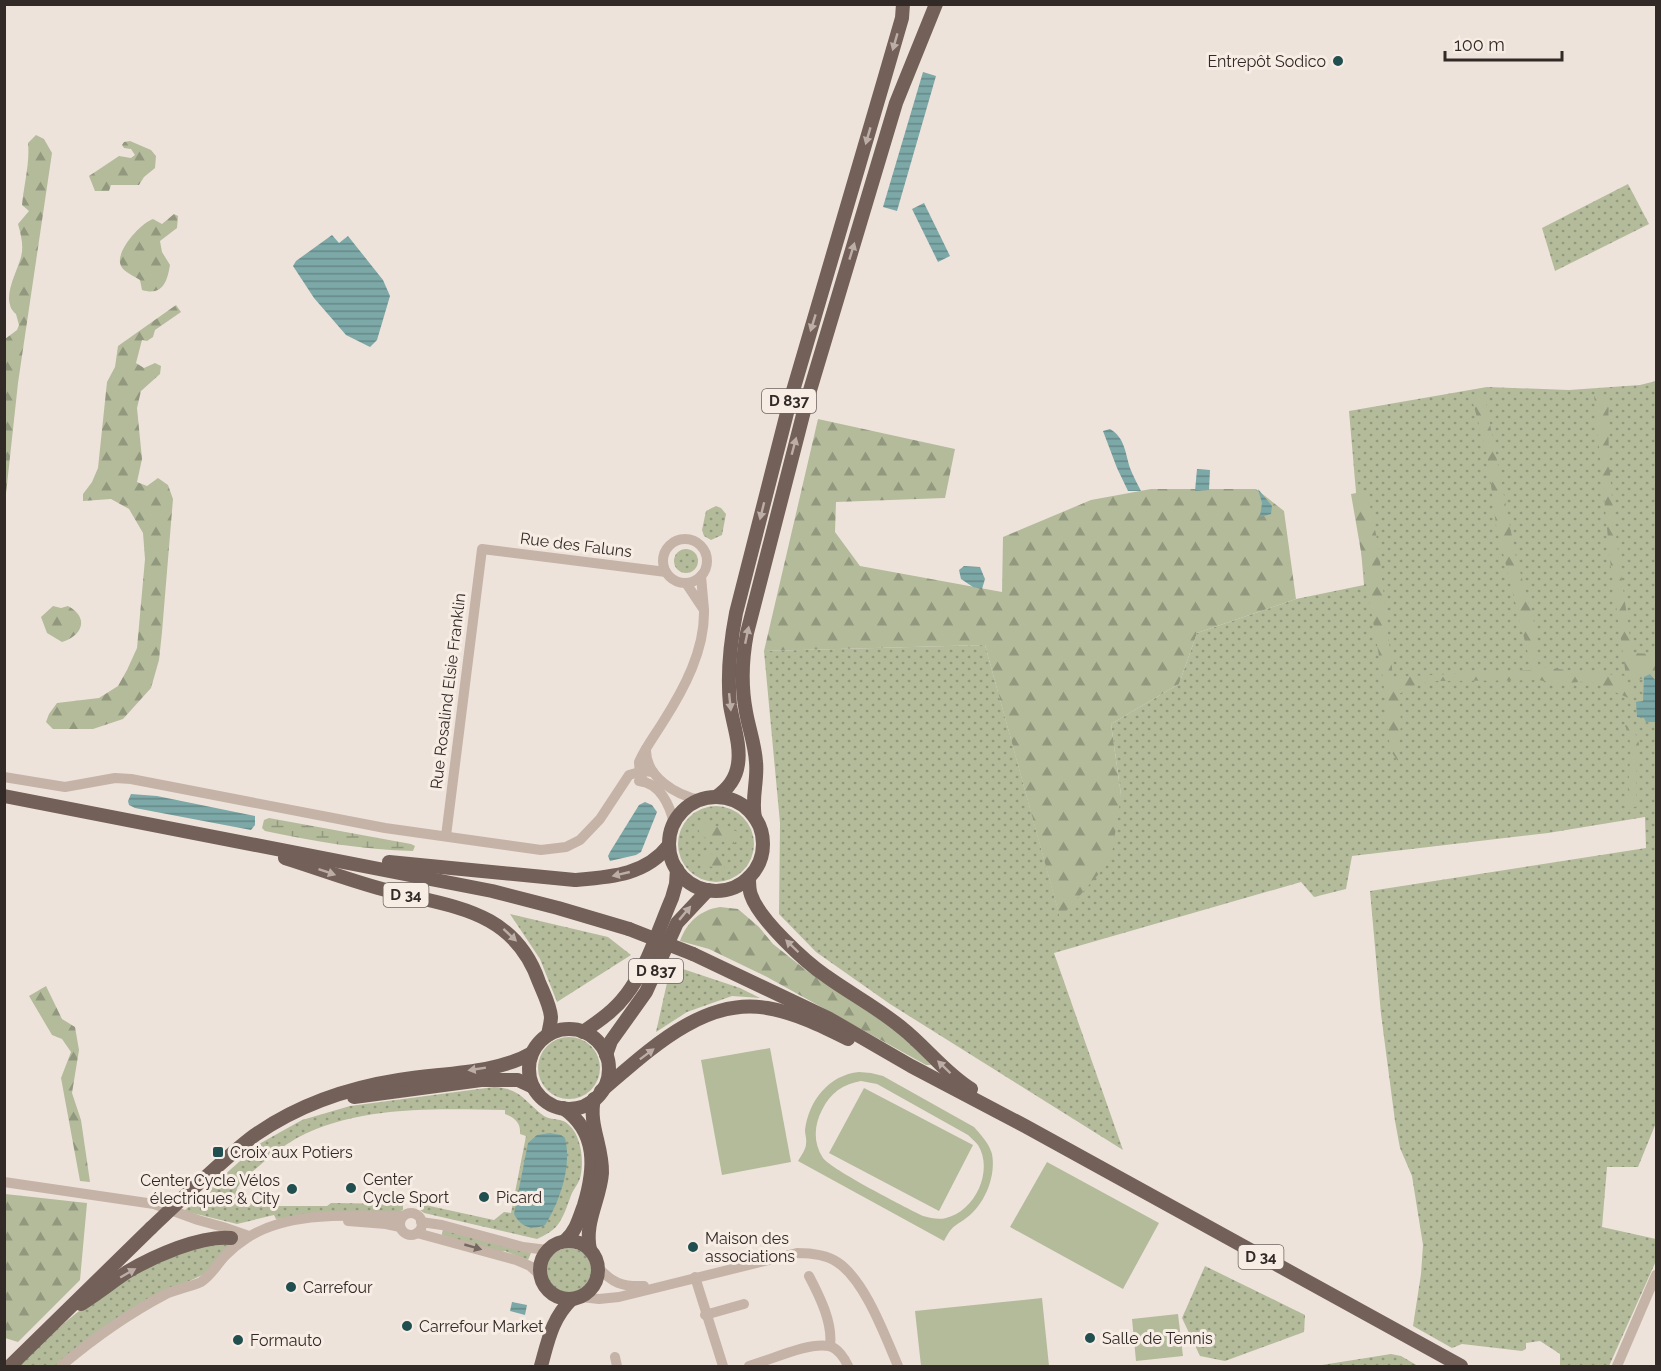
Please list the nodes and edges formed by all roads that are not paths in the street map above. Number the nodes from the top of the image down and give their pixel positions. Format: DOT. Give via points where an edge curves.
graph roads {
  1 [pos="903,4"];
  2 [pos="936,4"];
  3 [pos="482,549"];
  4 [pos="666,572"];
  5 [pos="701,576"];
  6 [pos="686,583"];
  7 [pos="704,610"];
  8 [pos="646,749"];
  9 [pos="639,771"];
  10 [pos="653,772"];
  11 [pos="4,777"];
  12 [pos="644,782"];
  13 [pos="620,790"];
  14 [pos="4,796"];
  15 [pos="716,797"];
  16 [pos="700,800"];
  17 [pos="755,818"];
  18 [pos="674,824"];
  19 [pos="191,833"];
  20 [pos="446,836"];
  21 [pos="669,845"];
  22 [pos="677,869"];
  23 [pos="749,877"];
  24 [pos="708,890"];
  25 [pos="583,1032"];
  26 [pos="548,1035"];
  27 [pos="532,1053"];
  28 [pos="606,1055"];
  29 [pos="911,1066"];
  30 [pos="533,1087"];
  31 [pos="598,1095"];
  32 [pos="316,1103"];
  33 [pos="563,1108"];
  34 [pos="1025,1126"];
  35 [pos="4,1182"];
  36 [pos="403,1216"];
  37 [pos="306,1220"];
  38 [pos="422,1222"];
  39 [pos="223,1227"];
  40 [pos="400,1227"];
  41 [pos="417,1233"];
  42 [pos="240,1239"];
  43 [pos="564,1241"];
  44 [pos="548,1250"];
  45 [pos="590,1250"];
  46 [pos="598,1267"];
  47 [pos="540,1275"];
  48 [pos="1656,1275"];
  49 [pos="809,1276"];
  50 [pos="695,1277"];
  51 [pos="674,1282"];
  52 [pos="551,1294"];
  53 [pos="576,1298"];
  54 [pos="744,1304"];
  55 [pos="61,1314"];
  56 [pos="705,1315"];
  57 [pos="551,1329"];
  58 [pos="830,1346"];
  59 [pos="10,1366"];
  60 [pos="61,1366"];
  61 [pos="541,1366"];
  62 [pos="723,1366"];
  63 [pos="749,1366"];
  64 [pos="848,1366"];
  65 [pos="898,1366"];
  66 [pos="1461,1366"];
  67 [pos="1617,1366"];
  1 -- 15 [label="main road, D 837, one-way" via="790,401 736,613 729,679 738,764 729,786"];
  17 -- 2 [label="main road, D 837, one-way" via="756,763 743,682 747,633 805,407 896,103"];
  3 -- 4 [label="street, Rue des Faluns"];
  3 -- 20 [label="street, Rue Rosalind Elsie Franklin"];
  4 -- 5 [label="street" via="664,557 668,548 679,540 689,540 705,552 706,565"];
  4 -- 6 [label="street"];
  5 -- 6 [label="street"];
  5 -- 7 [label="street"];
  6 -- 7 [label="street"];
  7 -- 8 [label="street" via="689,673"];
  8 -- 9 [label="street"];
  8 -- 10 [label="street"];
  9 -- 10 [label="street"];
  9 -- 12 [label="street"];
  9 -- 13 [label="street" via="629,775"];
  10 -- 16 [label="street" via="678,793"];
  11 -- 20 [label="street" via="65,787 131,779"];
  12 -- 13 [label="street" via="632,782"];
  12 -- 18 [label="street" via="660,792"];
  13 -- 20 [label="street" via="591,830 566,847 541,850"];
  14 -- 19 [label="main road, D 34"];
  15 -- 16 [label="main road"];
  15 -- 17 [label="main road" via="738,803"];
  16 -- 18 [label="main road"];
  17 -- 23 [label="main road" via="763,846 759,863"];
  18 -- 21 [label="main road"];
  21 -- 19 [label="main road, one-way" via="655,861 637,870 575,880 409,865 219,833"];
  19 -- 26 [label="main road, D 34, one-way" via="489,919 529,956 549,1010"];
  19 -- 29 [label="main road, D 34, bridge" via="492,891 629,929 693,954 828,1018"];
  21 -- 22 [label="main road"];
  22 -- 24 [label="main road" via="690,883"];
  22 -- 25 [label="main road, D 837" via="672,898 635,982 618,1005"];
  23 -- 24 [label="main road" via="732,888"];
  34 -- 23 [label="main road, one-way" via="958,1081 889,1017 818,970 758,908 750,892"];
  28 -- 24 [label="main road, D 837, one-way" via="611,1041 646,992 677,923"];
  25 -- 26 [label="main road" via="566,1029"];
  25 -- 28 [label="main road" via="597,1041"];
  26 -- 27 [label="main road"];
  27 -- 30 [label="main road" via="529,1070"];
  27 -- 32 [label="main road, one-way" via="504,1064 350,1089"];
  28 -- 31 [label="main road" via="608,1074"];
  31 -- 29 [label="main road, one-way" via="690,1022 736,1007 758,1006 787,1012"];
  29 -- 34 [label="main road, D 34"];
  30 -- 32 [label="main road" via="518,1080 482,1080"];
  30 -- 33 [label="main road" via="546,1101"];
  31 -- 33 [label="main road" via="580,1107"];
  31 -- 45 [label="main road" via="592,1115 602,1172 588,1225"];
  32 -- 55 [label="main road, bridge" via="255,1135"];
  33 -- 43 [label="main road" via="584,1130 592,1166 580,1216 574,1231"];
  34 -- 66 [label="main road, D 34"];
  35 -- 39 [label="street" via="154,1204"];
  36 -- 37 [label="street" via="339,1215"];
  36 -- 38 [label="street" via="415,1214"];
  36 -- 40 [label="street"];
  37 -- 40 [label="street"];
  37 -- 42 [label="street" via="276,1224"];
  38 -- 41 [label="street"];
  38 -- 44 [label="street"];
  39 -- 42 [label="street"];
  39 -- 42 [label="street"];
  40 -- 41 [label="street" via="408,1234"];
  41 -- 47 [label="street, one-way" via="516,1260"];
  55 -- 42 [label="main road, one-way" via="171,1251 221,1237"];
  42 -- 60 [label="street" via="199,1283 170,1292 136,1310"];
  43 -- 44 [label="main road"];
  43 -- 45 [label="main road" via="578,1242"];
  44 -- 47 [label="main road" via="541,1261"];
  45 -- 46 [label="main road"];
  46 -- 51 [label="street" via="612,1281 631,1287"];
  46 -- 53 [label="main road" via="594,1285"];
  47 -- 52 [label="main road"];
  48 -- 67 [label="street"];
  49 -- 58 [label="street" via="827,1319"];
  50 -- 51 [label="street"];
  50 -- 56 [label="street"];
  50 -- 65 [label="street" via="796,1253 835,1261 857,1282"];
  51 -- 53 [label="street" via="619,1297"];
  52 -- 53 [label="main road"];
  52 -- 57 [label="main road"];
  53 -- 57 [label="main road" via="557,1315"];
  54 -- 56 [label="street"];
  55 -- 59 [label="main road"];
  56 -- 62 [label="street"];
  57 -- 61 [label="main road"];
  58 -- 63 [label="street" via="814,1345"];
  58 -- 64 [label="street"];
}
